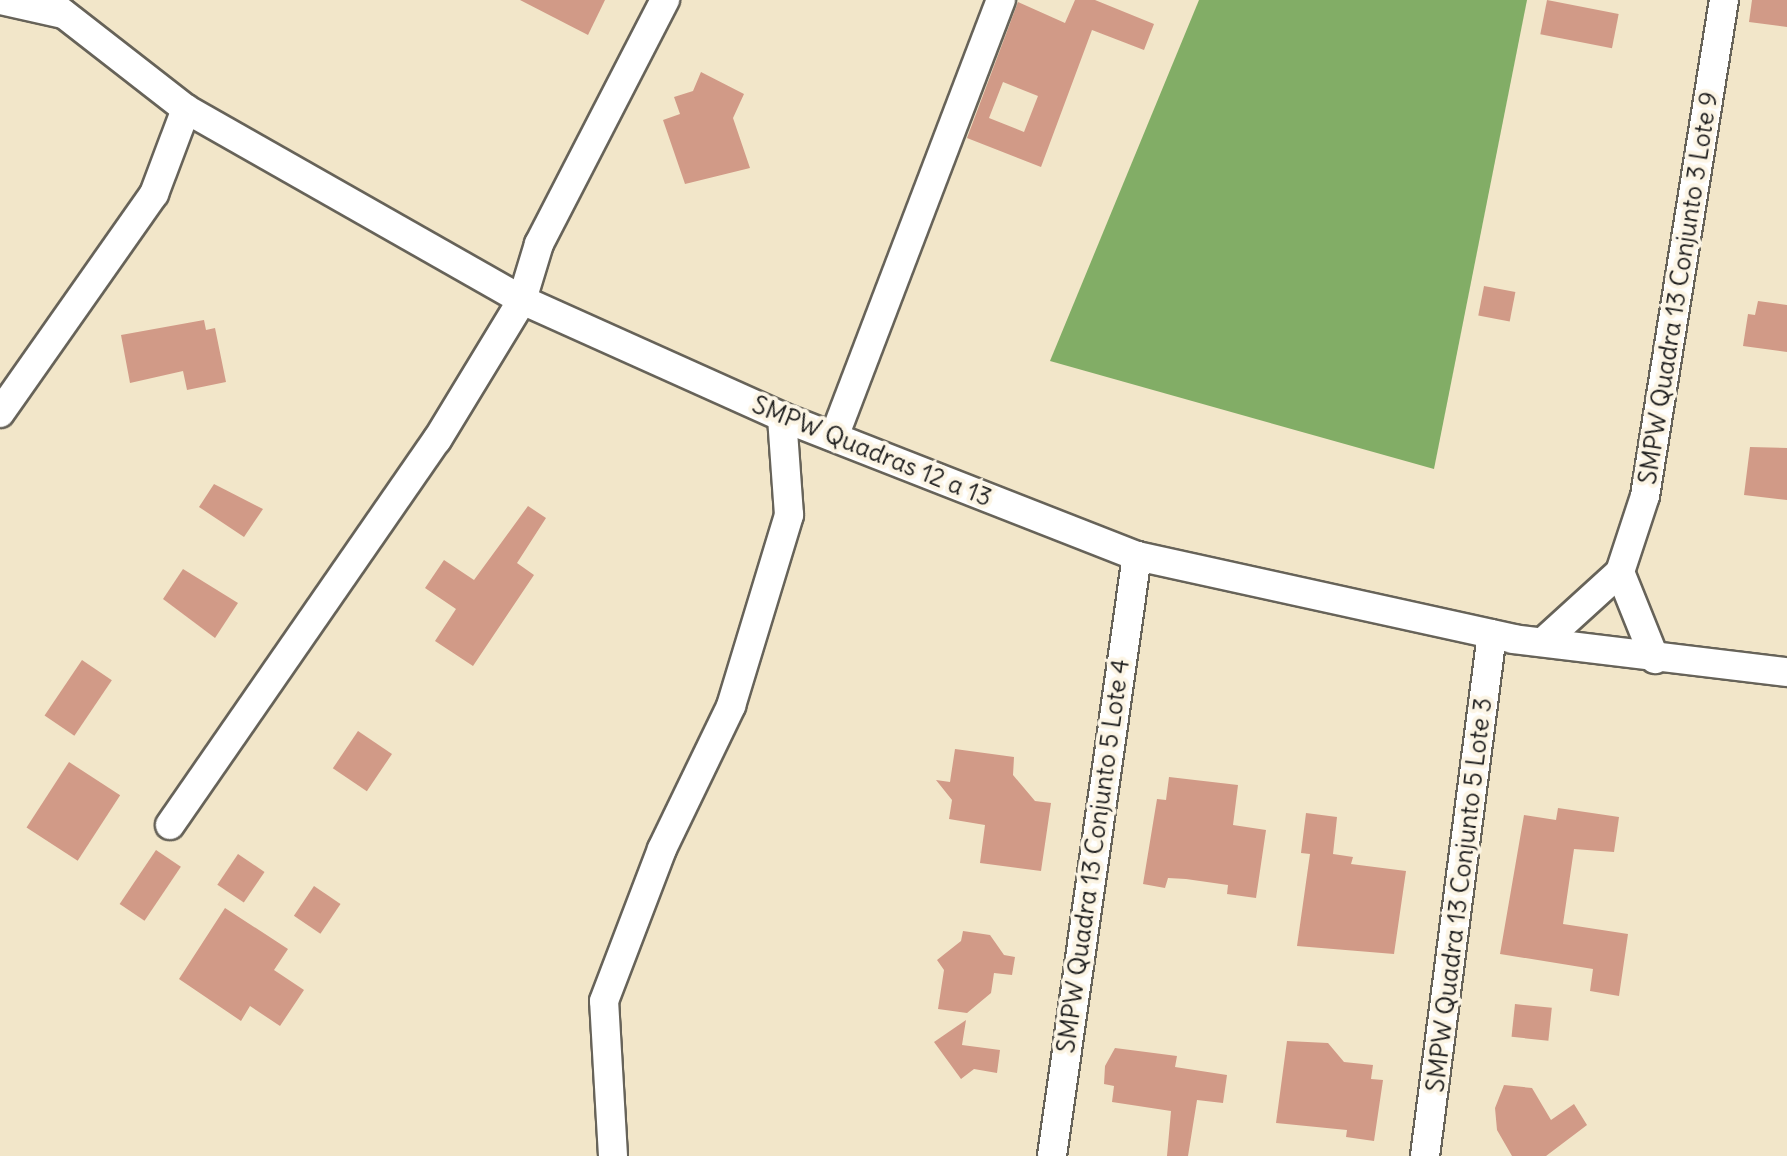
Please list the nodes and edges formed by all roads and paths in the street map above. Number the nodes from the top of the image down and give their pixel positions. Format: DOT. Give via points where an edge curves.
graph roads {
  1 [pos="1,0"];
  2 [pos="666,0"];
  3 [pos="1001,0"];
  4 [pos="1724,0"];
  5 [pos="56,8"];
  6 [pos="186,109"];
  7 [pos="522,300"];
  8 [pos="0,413"];
  9 [pos="782,417"];
  10 [pos="834,437"];
  11 [pos="1137,556"];
  12 [pos="1620,572"];
  13 [pos="1492,634"];
  14 [pos="1543,642"];
  15 [pos="1655,658"];
  16 [pos="1787,672"];
  17 [pos="170,825"];
  18 [pos="613,1156"];
  19 [pos="1052,1156"];
  20 [pos="1425,1156"];
  1 -- 5 [label="street"];
  2 -- 7 [label="street" via="534,254"];
  3 -- 10 [label="street"];
  4 -- 12 [label="street, SMPW Quadra 13 Conjunto 3 Lote 9" via="1646,496"];
  5 -- 6 [label="street, SMPW Quadras 12 a 13"];
  6 -- 7 [label="street, SMPW Quadras 12 a 13"];
  6 -- 8 [label="street" via="154,194"];
  7 -- 9 [label="street, SMPW Quadras 12 a 13"];
  7 -- 17 [label="street" via="437,440"];
  9 -- 10 [label="street, SMPW Quadras 12 a 13"];
  9 -- 18 [label="street" via="789,515 732,706 662,849 604,1001"];
  10 -- 11 [label="street, SMPW Quadras 12 a 13"];
  11 -- 13 [label="street, SMPW Quadras 12 a 13"];
  11 -- 19 [label="street, SMPW Quadra 13 Conjunto 5 Lote 4"];
  12 -- 14 [label="street, SMPW Quadra 13 Conjunto 3 Lote 9"];
  12 -- 15 [label="street"];
  13 -- 14 [label="street, SMPW Quadras 12 a 13"];
  13 -- 20 [label="street, SMPW Quadra 13 Conjunto 5 Lote 3"];
  14 -- 15 [label="street, SMPW Quadras 12 a 13"];
  15 -- 16 [label="street, SMPW Quadras 12 a 13"];
}
